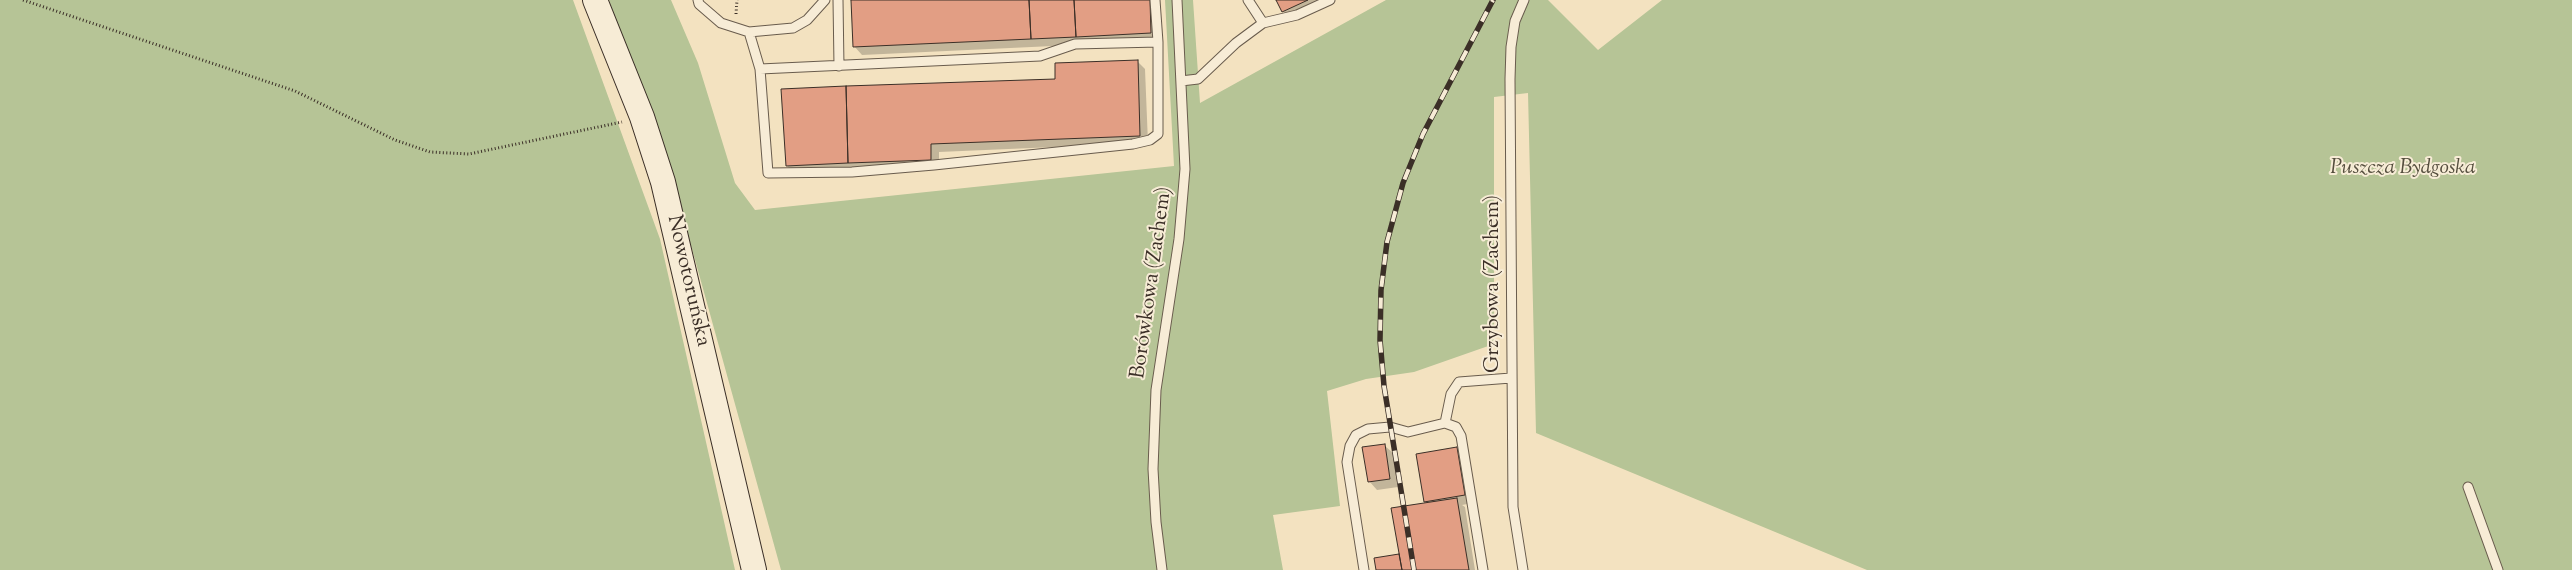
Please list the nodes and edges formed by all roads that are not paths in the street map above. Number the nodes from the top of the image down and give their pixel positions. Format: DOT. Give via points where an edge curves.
graph roads {
  1 [pos="595,0"];
  2 [pos="698,0"];
  3 [pos="825,0"];
  4 [pos="838,0"];
  5 [pos="1156,0"];
  6 [pos="1177,0"];
  7 [pos="1248,0"];
  8 [pos="1330,0"];
  9 [pos="1524,0"];
  10 [pos="1263,23"];
  11 [pos="749,32"];
  12 [pos="1158,42"];
  13 [pos="839,66"];
  14 [pos="760,69"];
  15 [pos="1181,81"];
  16 [pos="1511,378"];
  17 [pos="1445,422"];
  18 [pos="2468,487"];
  19 [pos="754,570"];
  20 [pos="1162,570"];
  21 [pos="1364,570"];
  22 [pos="1483,570"];
  23 [pos="1523,570"];
  24 [pos="2498,570"];
  1 -- 19 [label="main road, Nowotoruńska" via="642,117 663,182"];
  2 -- 11 [label="lane" via="721,23"];
  3 -- 11 [label="lane" via="819,10 793,28"];
  4 -- 13 [label="lane"];
  5 -- 12 [label="lane"];
  6 -- 15 [label="lane, Borówkowa (Zachem)"];
  7 -- 10 [label="lane"];
  8 -- 10 [label="lane" via="1297,15"];
  9 -- 16 [label="lane, Grzybowa (Zachem)" via="1515,21 1511,46"];
  10 -- 15 [label="lane" via="1198,79"];
  11 -- 14 [label="lane"];
  12 -- 13 [label="lane" via="1075,44 1040,56"];
  12 -- 14 [label="lane" via="1160,122 1158,134 1150,140 862,171 768,173"];
  13 -- 14 [label="lane"];
  15 -- 20 [label="lane, Borówkowa (Zachem)" via="1185,169 1156,390 1154,433 1156,522"];
  16 -- 17 [label="lane" via="1459,382 1451,394"];
  16 -- 23 [label="lane, Grzybowa (Zachem)" via="1513,507"];
  17 -- 21 [label="lane" via="1408,432 1390,428 1368,429 1356,435 1347,462"];
  17 -- 22 [label="lane" via="1456,427 1461,436"];
  18 -- 24 [label="lane"];
}
